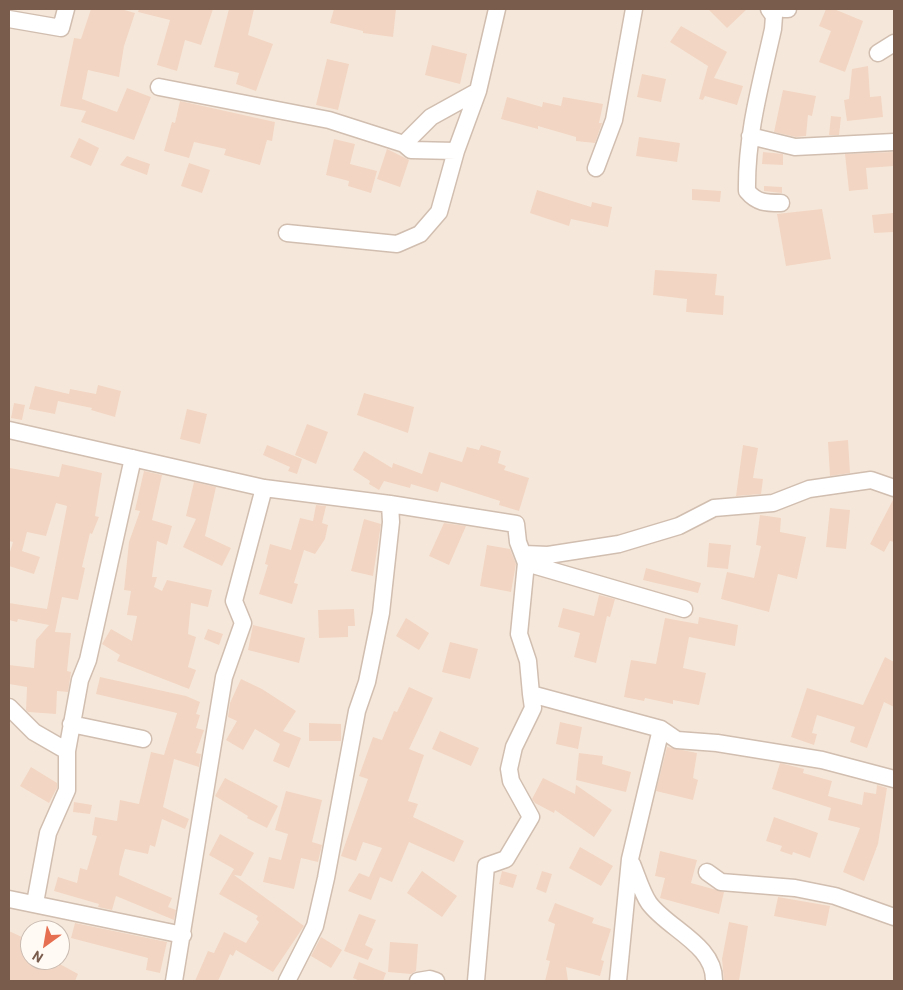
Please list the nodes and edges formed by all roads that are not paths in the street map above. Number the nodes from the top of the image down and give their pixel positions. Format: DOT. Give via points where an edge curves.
graph roads {
  1 [pos="66,9"];
  2 [pos="497,9"];
  3 [pos="634,9"];
  4 [pos="769,9"];
  5 [pos="784,9"];
  6 [pos="788,9"];
  7 [pos="9,19"];
  8 [pos="894,43"];
  9 [pos="878,53"];
  10 [pos="159,86"];
  11 [pos="478,91"];
  12 [pos="750,136"];
  13 [pos="894,142"];
  14 [pos="404,144"];
  15 [pos="456,151"];
  16 [pos="596,168"];
  17 [pos="781,203"];
  18 [pos="287,233"];
  19 [pos="9,430"];
  20 [pos="133,458"];
  21 [pos="264,488"];
  22 [pos="894,488"];
  23 [pos="390,504"];
  24 [pos="525,558"];
  25 [pos="684,609"];
  26 [pos="531,694"];
  27 [pos="9,707"];
  28 [pos="71,724"];
  29 [pos="661,729"];
  30 [pos="143,739"];
  31 [pos="66,750"];
  32 [pos="894,779"];
  33 [pos="630,859"];
  34 [pos="707,872"];
  35 [pos="9,899"];
  36 [pos="35,903"];
  37 [pos="894,917"];
  38 [pos="183,934"];
  39 [pos="174,981"];
  40 [pos="287,981"];
  41 [pos="418,981"];
  42 [pos="436,981"];
  43 [pos="476,981"];
  44 [pos="618,981"];
  45 [pos="714,981"];
  1 -- 7 [label="street" via="61,28"];
  2 -- 11 [label="street"];
  3 -- 16 [label="street" via="614,120"];
  4 -- 12 [label="street" via="774,16 773,29"];
  5 -- 6 [label="street"];
  8 -- 9 [label="street"];
  10 -- 14 [label="street" via="329,120"];
  11 -- 14 [label="street" via="431,117"];
  11 -- 15 [label="street"];
  12 -- 13 [label="street" via="795,148"];
  12 -- 17 [label="street" via="747,191 764,203"];
  14 -- 15 [label="street" via="411,150"];
  15 -- 18 [label="street" via="439,212 420,234 397,244"];
  19 -- 20 [label="street"];
  20 -- 21 [label="street"];
  20 -- 28 [label="street"];
  21 -- 23 [label="street"];
  21 -- 38 [label="street" via="234,601 243,623 224,677"];
  22 -- 24 [label="street" via="871,480 809,489 773,503 714,508 679,526 619,544"];
  23 -- 24 [label="street" via="516,524 518,542"];
  23 -- 40 [label="street" via="381,613 368,682 357,711 326,878 315,926"];
  24 -- 25 [label="street"];
  24 -- 26 [label="street" via="519,634 528,661"];
  26 -- 29 [label="street"];
  26 -- 43 [label="street" via="534,708 514,747 509,770 531,817 506,859 486,866"];
  27 -- 31 [label="street" via="34,732"];
  28 -- 30 [label="street"];
  28 -- 31 [label="street"];
  29 -- 32 [label="street" via="676,740 717,743 822,760"];
  29 -- 33 [label="street"];
  31 -- 36 [label="street" via="68,790 48,833"];
  33 -- 44 [label="street"];
  33 -- 45 [label="street" via="649,903 696,944 714,970"];
  34 -- 37 [label="street" via="721,882 795,888 835,896"];
  35 -- 36 [label="street"];
  36 -- 38 [label="street"];
  38 -- 39 [label="street"];
  41 -- 42 [label="street"];
}
